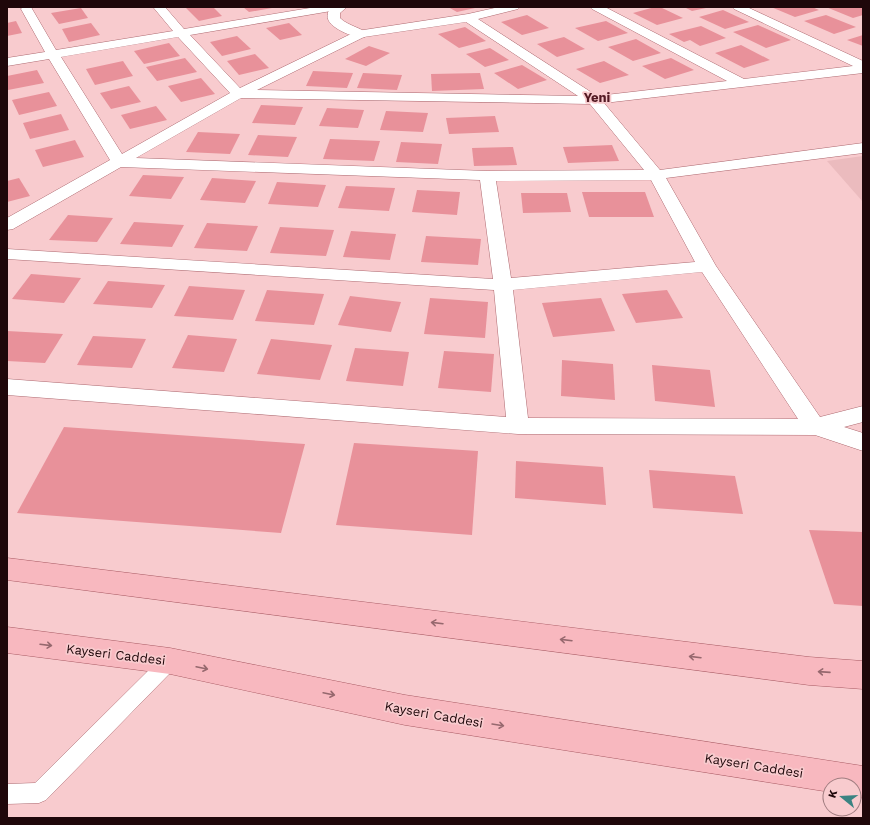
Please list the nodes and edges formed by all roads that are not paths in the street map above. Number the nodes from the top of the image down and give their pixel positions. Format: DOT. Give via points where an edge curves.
graph roads {
  1 [pos="159,7"];
  2 [pos="336,7"];
  3 [pos="341,7"];
  4 [pos="514,7"];
  5 [pos="596,7"];
  6 [pos="738,7"];
  7 [pos="27,9"];
  8 [pos="468,18"];
  9 [pos="181,33"];
  10 [pos="361,34"];
  11 [pos="53,55"];
  12 [pos="7,62"];
  13 [pos="863,67"];
  14 [pos="740,82"];
  15 [pos="238,94"];
  16 [pos="594,100"];
  17 [pos="863,148"];
  18 [pos="119,162"];
  19 [pos="656,175"];
  20 [pos="487,176"];
  21 [pos="7,225"];
  22 [pos="7,254"];
  23 [pos="707,266"];
  24 [pos="503,285"];
  25 [pos="7,387"];
  26 [pos="863,414"];
  27 [pos="518,426"];
  28 [pos="815,427"];
  29 [pos="863,442"];
  30 [pos="7,569"];
  31 [pos="7,640"];
  32 [pos="170,661"];
  33 [pos="863,675"];
  34 [pos="863,782"];
  35 [pos="7,794"];
  1 -- 9 [label="street"];
  2 -- 9 [label="street"];
  3 -- 10 [label="street" via="334,12 334,19 348,30"];
  4 -- 8 [label="street"];
  5 -- 14 [label="street"];
  6 -- 13 [label="street"];
  7 -- 11 [label="street"];
  8 -- 10 [label="street"];
  8 -- 16 [label="street"];
  9 -- 11 [label="street"];
  9 -- 15 [label="street"];
  10 -- 15 [label="street"];
  11 -- 12 [label="street"];
  11 -- 18 [label="street"];
  13 -- 14 [label="street"];
  14 -- 16 [label="street"];
  15 -- 16 [label="street"];
  15 -- 18 [label="street"];
  16 -- 19 [label="street"];
  17 -- 19 [label="street"];
  18 -- 20 [label="street"];
  18 -- 21 [label="street"];
  19 -- 20 [label="street"];
  19 -- 23 [label="street"];
  20 -- 24 [label="street"];
  22 -- 24 [label="street"];
  23 -- 24 [label="street"];
  23 -- 28 [label="street"];
  24 -- 27 [label="street"];
  25 -- 27 [label="street"];
  26 -- 28 [label="street"];
  27 -- 28 [label="street"];
  28 -- 29 [label="street"];
  33 -- 30 [label="main road, one-way" via="809,671"];
  31 -- 32 [label="main road, Kayseri Caddesi, one-way"];
  32 -- 34 [label="main road, Kayseri Caddesi, one-way" via="405,710"];
  32 -- 35 [label="lane" via="39,793"];
}
